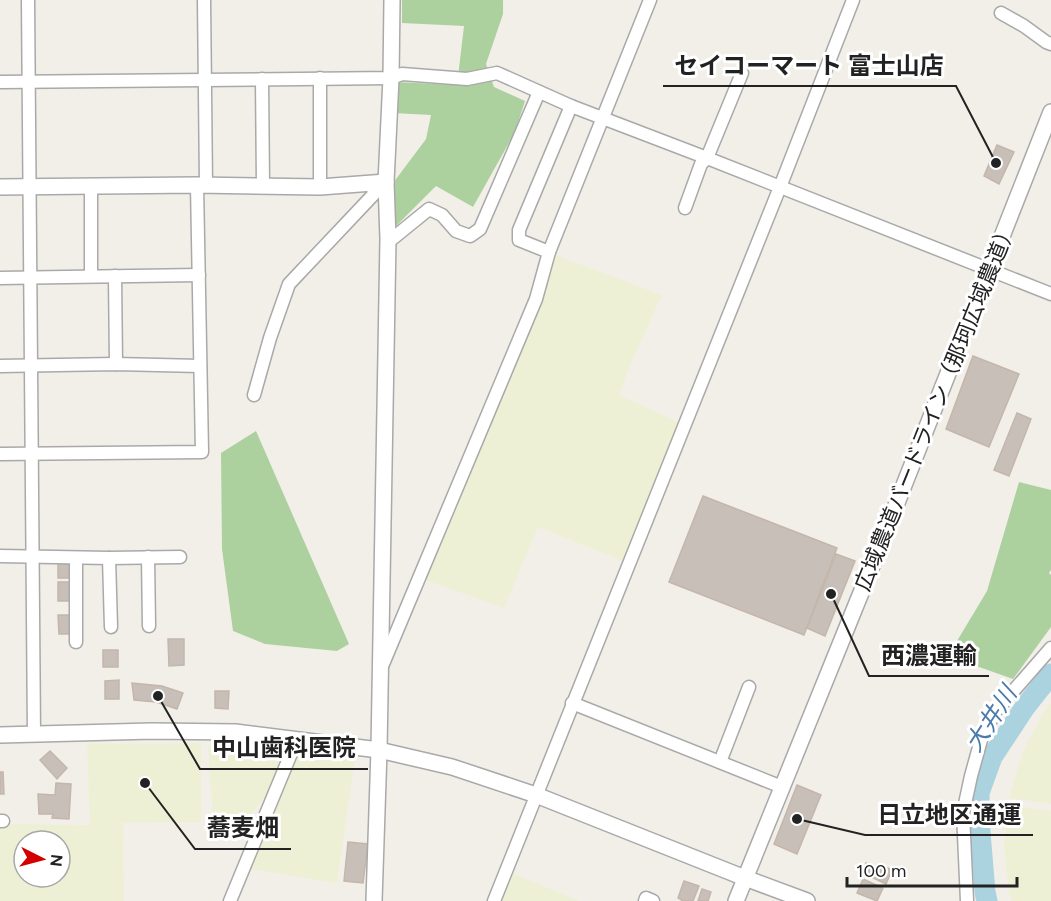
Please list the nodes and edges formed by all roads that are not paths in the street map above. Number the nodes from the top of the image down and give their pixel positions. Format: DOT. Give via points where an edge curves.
graph roads {
  1 [pos="28,0"];
  2 [pos="204,0"];
  3 [pos="392,0"];
  4 [pos="650,0"];
  5 [pos="853,0"];
  6 [pos="1000,14"];
  7 [pos="1051,44"];
  8 [pos="742,73"];
  9 [pos="320,78"];
  10 [pos="391,78"];
  11 [pos="262,79"];
  12 [pos="205,80"];
  13 [pos="29,81"];
  14 [pos="0,82"];
  15 [pos="539,92"];
  16 [pos="571,106"];
  17 [pos="1051,112"];
  18 [pos="602,118"];
  19 [pos="707,158"];
  20 [pos="379,183"];
  21 [pos="202,185"];
  22 [pos="263,186"];
  23 [pos="0,187"];
  24 [pos="30,187"];
  25 [pos="91,187"];
  26 [pos="320,187"];
  27 [pos="780,187"];
  28 [pos="685,208"];
  29 [pos="388,239"];
  30 [pos="549,252"];
  31 [pos="989,270"];
  32 [pos="199,275"];
  33 [pos="91,276"];
  34 [pos="115,276"];
  35 [pos="31,277"];
  36 [pos="0,278"];
  37 [pos="1051,294"];
  38 [pos="116,364"];
  39 [pos="31,365"];
  40 [pos="0,366"];
  41 [pos="200,366"];
  42 [pos="254,395"];
  43 [pos="32,453"];
  44 [pos="0,454"];
  45 [pos="0,556"];
  46 [pos="33,556"];
  47 [pos="180,557"];
  48 [pos="76,558"];
  49 [pos="110,558"];
  50 [pos="148,558"];
  51 [pos="149,626"];
  52 [pos="111,627"];
  53 [pos="76,642"];
  54 [pos="1051,648"];
  55 [pos="380,677"];
  56 [pos="749,687"];
  57 [pos="573,704"];
  58 [pos="0,735"];
  59 [pos="34,735"];
  60 [pos="297,739"];
  61 [pos="379,750"];
  62 [pos="720,762"];
  63 [pos="782,787"];
  64 [pos="536,795"];
  65 [pos="745,878"];
  66 [pos="230,901"];
  67 [pos="374,901"];
  68 [pos="494,901"];
  69 [pos="645,901"];
  70 [pos="653,901"];
  71 [pos="736,901"];
  72 [pos="807,901"];
  73 [pos="967,901"];
  1 -- 13 [label="street"];
  2 -- 12 [label="street"];
  3 -- 10 [label="street"];
  4 -- 18 [label="street"];
  5 -- 27 [label="street"];
  6 -- 7 [label="street"];
  8 -- 19 [label="street"];
  9 -- 10 [label="street"];
  9 -- 11 [label="street"];
  9 -- 26 [label="street"];
  10 -- 15 [label="street" via="402,74 467,79 497,73"];
  10 -- 20 [label="street"];
  11 -- 12 [label="street"];
  11 -- 22 [label="street"];
  12 -- 13 [label="street"];
  12 -- 21 [label="street"];
  13 -- 14 [label="street"];
  13 -- 24 [label="street"];
  15 -- 16 [label="street"];
  15 -- 29 [label="street" via="480,229 470,236 456,231 429,208"];
  16 -- 18 [label="street"];
  16 -- 30 [label="street" via="519,230 519,240"];
  17 -- 31 [label="street, 広域農道バードライン（那珂広域農道）"];
  18 -- 19 [label="street"];
  18 -- 30 [label="street"];
  19 -- 27 [label="street"];
  19 -- 28 [label="street"];
  20 -- 26 [label="street"];
  20 -- 29 [label="street"];
  20 -- 42 [label="street" via="374,194 290,284"];
  21 -- 22 [label="street"];
  21 -- 25 [label="street"];
  21 -- 32 [label="street"];
  22 -- 26 [label="street"];
  23 -- 24 [label="street"];
  24 -- 25 [label="street"];
  24 -- 35 [label="street"];
  25 -- 33 [label="street"];
  27 -- 31 [label="street"];
  27 -- 57 [label="street"];
  29 -- 55 [label="street"];
  30 -- 55 [label="street" via="536,299"];
  31 -- 37 [label="street"];
  31 -- 63 [label="street, 広域農道バードライン（那珂広域農道）"];
  32 -- 34 [label="street"];
  32 -- 41 [label="street"];
  33 -- 34 [label="street"];
  33 -- 35 [label="street"];
  34 -- 38 [label="street"];
  35 -- 36 [label="street"];
  35 -- 39 [label="street"];
  38 -- 39 [label="street"];
  38 -- 41 [label="street"];
  39 -- 40 [label="street"];
  39 -- 43 [label="street"];
  41 -- 43 [label="street" via="202,452"];
  43 -- 44 [label="street"];
  43 -- 46 [label="street"];
  45 -- 46 [label="street"];
  46 -- 48 [label="street"];
  46 -- 59 [label="street"];
  47 -- 50 [label="street"];
  48 -- 49 [label="street"];
  48 -- 53 [label="street"];
  49 -- 50 [label="street"];
  49 -- 52 [label="street"];
  50 -- 51 [label="street"];
  54 -- 73 [label="street" via="994,712 981,740 963,813"];
  55 -- 61 [label="street"];
  56 -- 62 [label="street"];
  57 -- 62 [label="street"];
  57 -- 64 [label="street"];
  58 -- 59 [label="street"];
  59 -- 60 [label="street" via="236,732"];
  60 -- 61 [label="street"];
  60 -- 66 [label="street"];
  61 -- 64 [label="street" via="452,767"];
  61 -- 67 [label="street"];
  62 -- 63 [label="street"];
  63 -- 65 [label="street, 広域農道バードライン（那珂広域農道）"];
  64 -- 65 [label="street"];
  64 -- 68 [label="street"];
  65 -- 71 [label="street, 広域農道バードライン（那珂広域農道）"];
  65 -- 72 [label="street"];
  69 -- 70 [label="street"];
}
